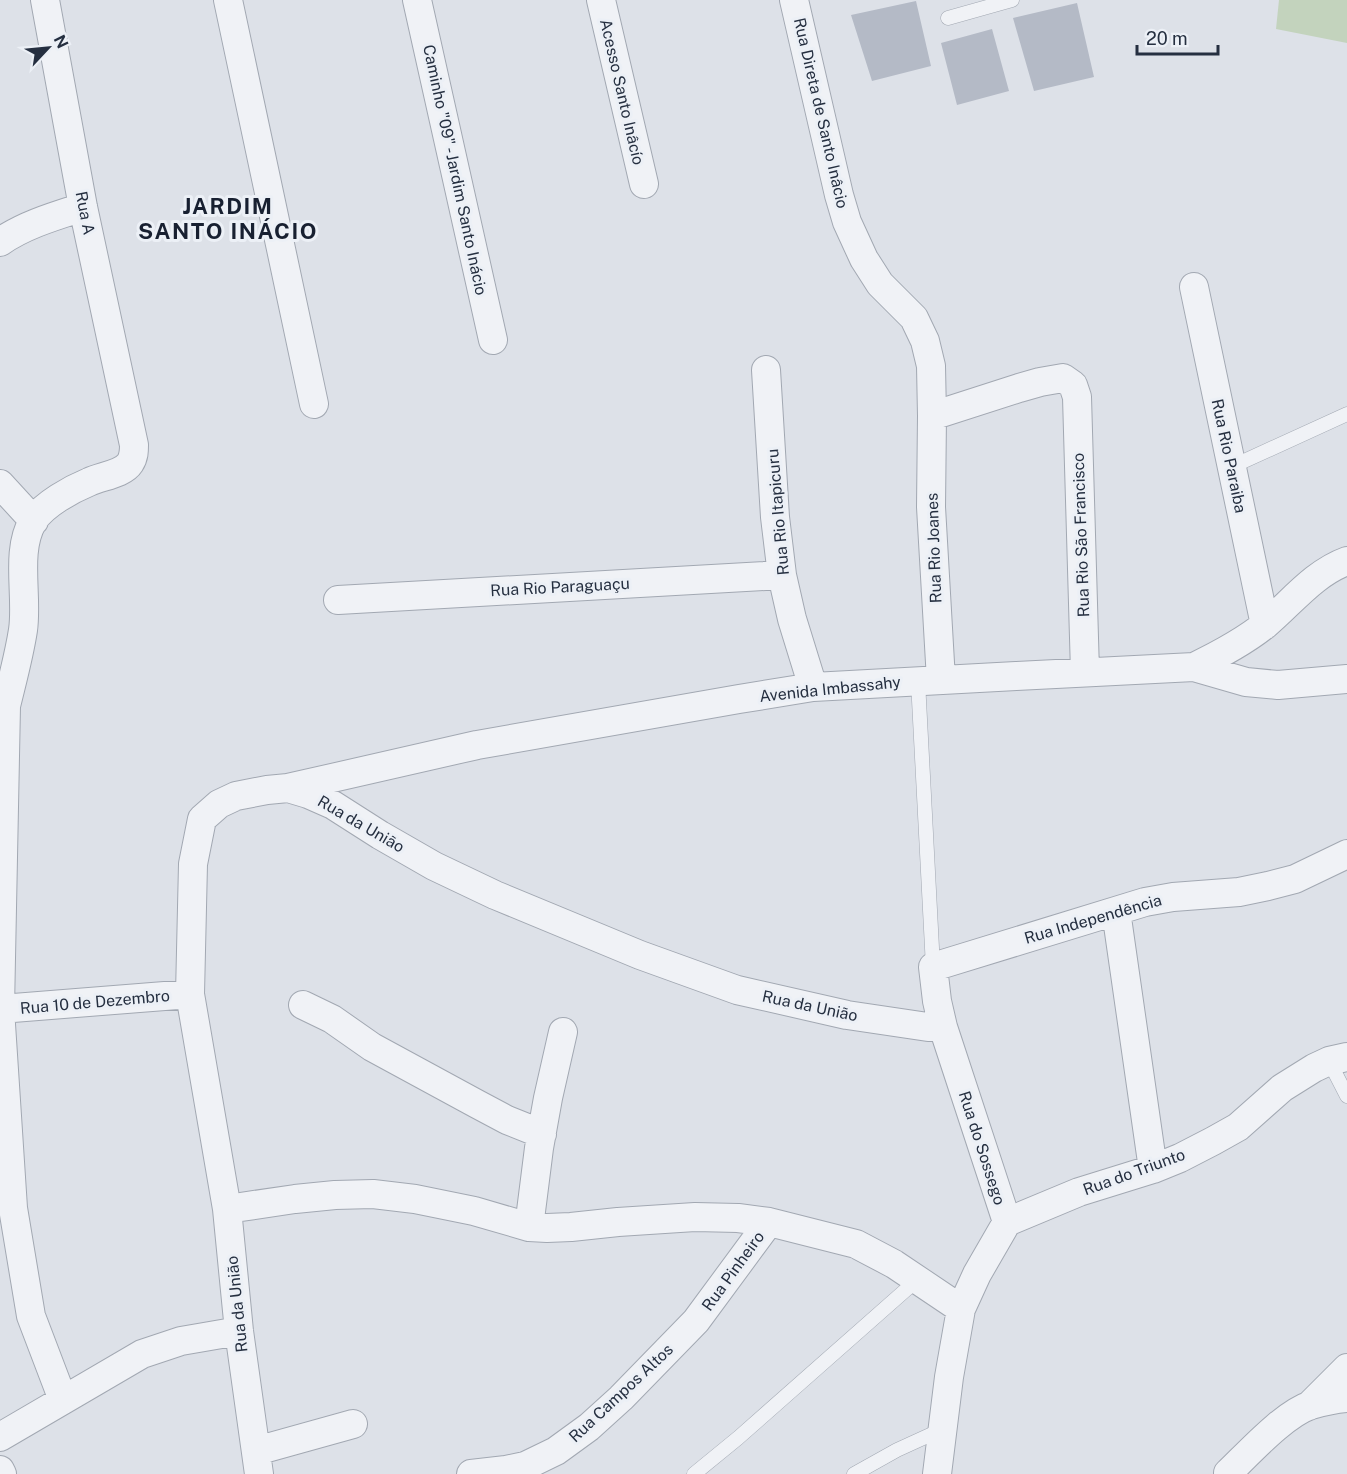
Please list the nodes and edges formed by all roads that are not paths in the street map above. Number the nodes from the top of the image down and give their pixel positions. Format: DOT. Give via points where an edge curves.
graph roads {
  1 [pos="45,0"];
  2 [pos="228,0"];
  3 [pos="417,0"];
  4 [pos="601,0"];
  5 [pos="794,0"];
  6 [pos="1012,0"];
  7 [pos="948,18"];
  8 [pos="644,184"];
  9 [pos="83,207"];
  10 [pos="0,242"];
  11 [pos="864,259"];
  12 [pos="1194,287"];
  13 [pos="492,340"];
  14 [pos="766,370"];
  15 [pos="314,404"];
  16 [pos="1347,414"];
  17 [pos="932,416"];
  18 [pos="1231,467"];
  19 [pos="0,483"];
  20 [pos="34,521"];
  21 [pos="1347,561"];
  22 [pos="782,575"];
  23 [pos="338,600"];
  24 [pos="1265,625"];
  25 [pos="1194,668"];
  26 [pos="1085,672"];
  27 [pos="1347,679"];
  28 [pos="929,681"];
  29 [pos="813,687"];
  30 [pos="3,707"];
  31 [pos="288,788"];
  32 [pos="1347,854"];
  33 [pos="1116,911"];
  34 [pos="933,967"];
  35 [pos="190,994"];
  36 [pos="303,1005"];
  37 [pos="0,1009"];
  38 [pos="943,1027"];
  39 [pos="563,1032"];
  40 [pos="1338,1059"];
  41 [pos="1347,1096"];
  42 [pos="542,1134"];
  43 [pos="1153,1169"];
  44 [pos="227,1209"];
  45 [pos="769,1222"];
  46 [pos="1007,1222"];
  47 [pos="529,1227"];
  48 [pos="917,1280"];
  49 [pos="962,1309"];
  50 [pos="696,1321"];
  51 [pos="239,1331"];
  52 [pos="1347,1368"];
  53 [pos="1347,1398"];
  54 [pos="63,1400"];
  55 [pos="1309,1406"];
  56 [pos="353,1424"];
  57 [pos="943,1429"];
  58 [pos="0,1437"];
  59 [pos="258,1463"];
  60 [pos="1228,1473"];
  61 [pos="471,1474"];
  62 [pos="694,1474"];
  63 [pos="854,1474"];
  64 [pos="937,1474"];
  1 -- 9 [label="street, Rua A"];
  2 -- 15 [label="street"];
  3 -- 13 [label="street, Caminho \"09\" - Jardim Santo Inácio"];
  4 -- 8 [label="street, Acesso Santo Inâcío"];
  5 -- 11 [label="street, Rua Direta de Santo Inâcio" via="838,195"];
  6 -- 7 [label="lane"];
  9 -- 10 [label="street"];
  9 -- 20 [label="street, Rua A" via="134,456 120,470 74,489 44,509"];
  11 -- 17 [label="street, Rua Rio Joanes" via="880,284 914,318 925,341 931,366"];
  12 -- 18 [label="street, Rua Rio Paraiba"];
  14 -- 22 [label="street, Rua Rio Itapicuru"];
  16 -- 18 [label="lane"];
  17 -- 26 [label="street, Rua Rio São Francisco" via="1057,379 1063,378 1073,385 1077,397"];
  17 -- 28 [label="street, Rua Rio Joanes"];
  18 -- 24 [label="street, Rua Rio Paraiba"];
  19 -- 20 [label="street"];
  20 -- 30 [label="street" via="24,549 23,628"];
  21 -- 24 [label="street, Avenida Imbassahy" via="1314,579"];
  22 -- 23 [label="street, Rua Rio Paraguaçu"];
  22 -- 29 [label="street, Rua Rio Itapicuru"];
  24 -- 25 [label="street, Avenida Imbassahy"];
  25 -- 26 [label="street, Avenida Imbassahy"];
  25 -- 27 [label="street" via="1246,682 1278,685"];
  26 -- 28 [label="street, Avenida Imbassahy"];
  28 -- 29 [label="street, Avenida Imbassahy"];
  28 -- 34 [label="lane"];
  29 -- 31 [label="street, Avenida Imbassahy" via="477,745"];
  30 -- 37 [label="street"];
  31 -- 35 [label="street, Rua da União" via="236,796 202,819 193,864"];
  31 -- 38 [label="street, Rua da União" via="333,805 434,866 495,895 736,990 847,1015"];
  32 -- 33 [label="street, Rua Independência" via="1295,879 1268,886 1173,897"];
  33 -- 34 [label="street, Rua Independência"];
  33 -- 43 [label="street"];
  34 -- 38 [label="street"];
  35 -- 37 [label="street, Rua 10 de Dezembro"];
  35 -- 44 [label="street, Rua da União"];
  36 -- 42 [label="street" via="332,1018 372,1047 477,1104"];
  37 -- 54 [label="street" via="13,1208 31,1316"];
  38 -- 46 [label="street, Rua do Sossego"];
  39 -- 42 [label="street"];
  40 -- 41 [label="lane"];
  40 -- 43 [label="street, Rua do Triunto" via="1314,1068 1282,1088 1238,1127"];
  42 -- 47 [label="street"];
  43 -- 46 [label="street, Rua do Triunto" via="1079,1192"];
  44 -- 47 [label="street" via="373,1194 474,1211"];
  44 -- 51 [label="street, Rua da União"];
  45 -- 47 [label="street" via="695,1217"];
  45 -- 48 [label="street" via="856,1244"];
  45 -- 50 [label="street, Rua Pinheiro"];
  46 -- 49 [label="street, Rua do Sossego" via="976,1274"];
  48 -- 49 [label="street"];
  48 -- 62 [label="lane"];
  49 -- 57 [label="street, Rua do Sossego"];
  50 -- 61 [label="street, Rua Campos Altos" via="621,1398 556,1451 525,1466"];
  51 -- 54 [label="street" via="181,1341 142,1354"];
  51 -- 59 [label="street, Rua da União"];
  52 -- 55 [label="street"];
  53 -- 55 [label="street"];
  54 -- 58 [label="street"];
  55 -- 60 [label="street" via="1266,1436"];
  56 -- 59 [label="street"];
  57 -- 63 [label="lane"];
  57 -- 64 [label="street, Rua do Sossego"];
}
